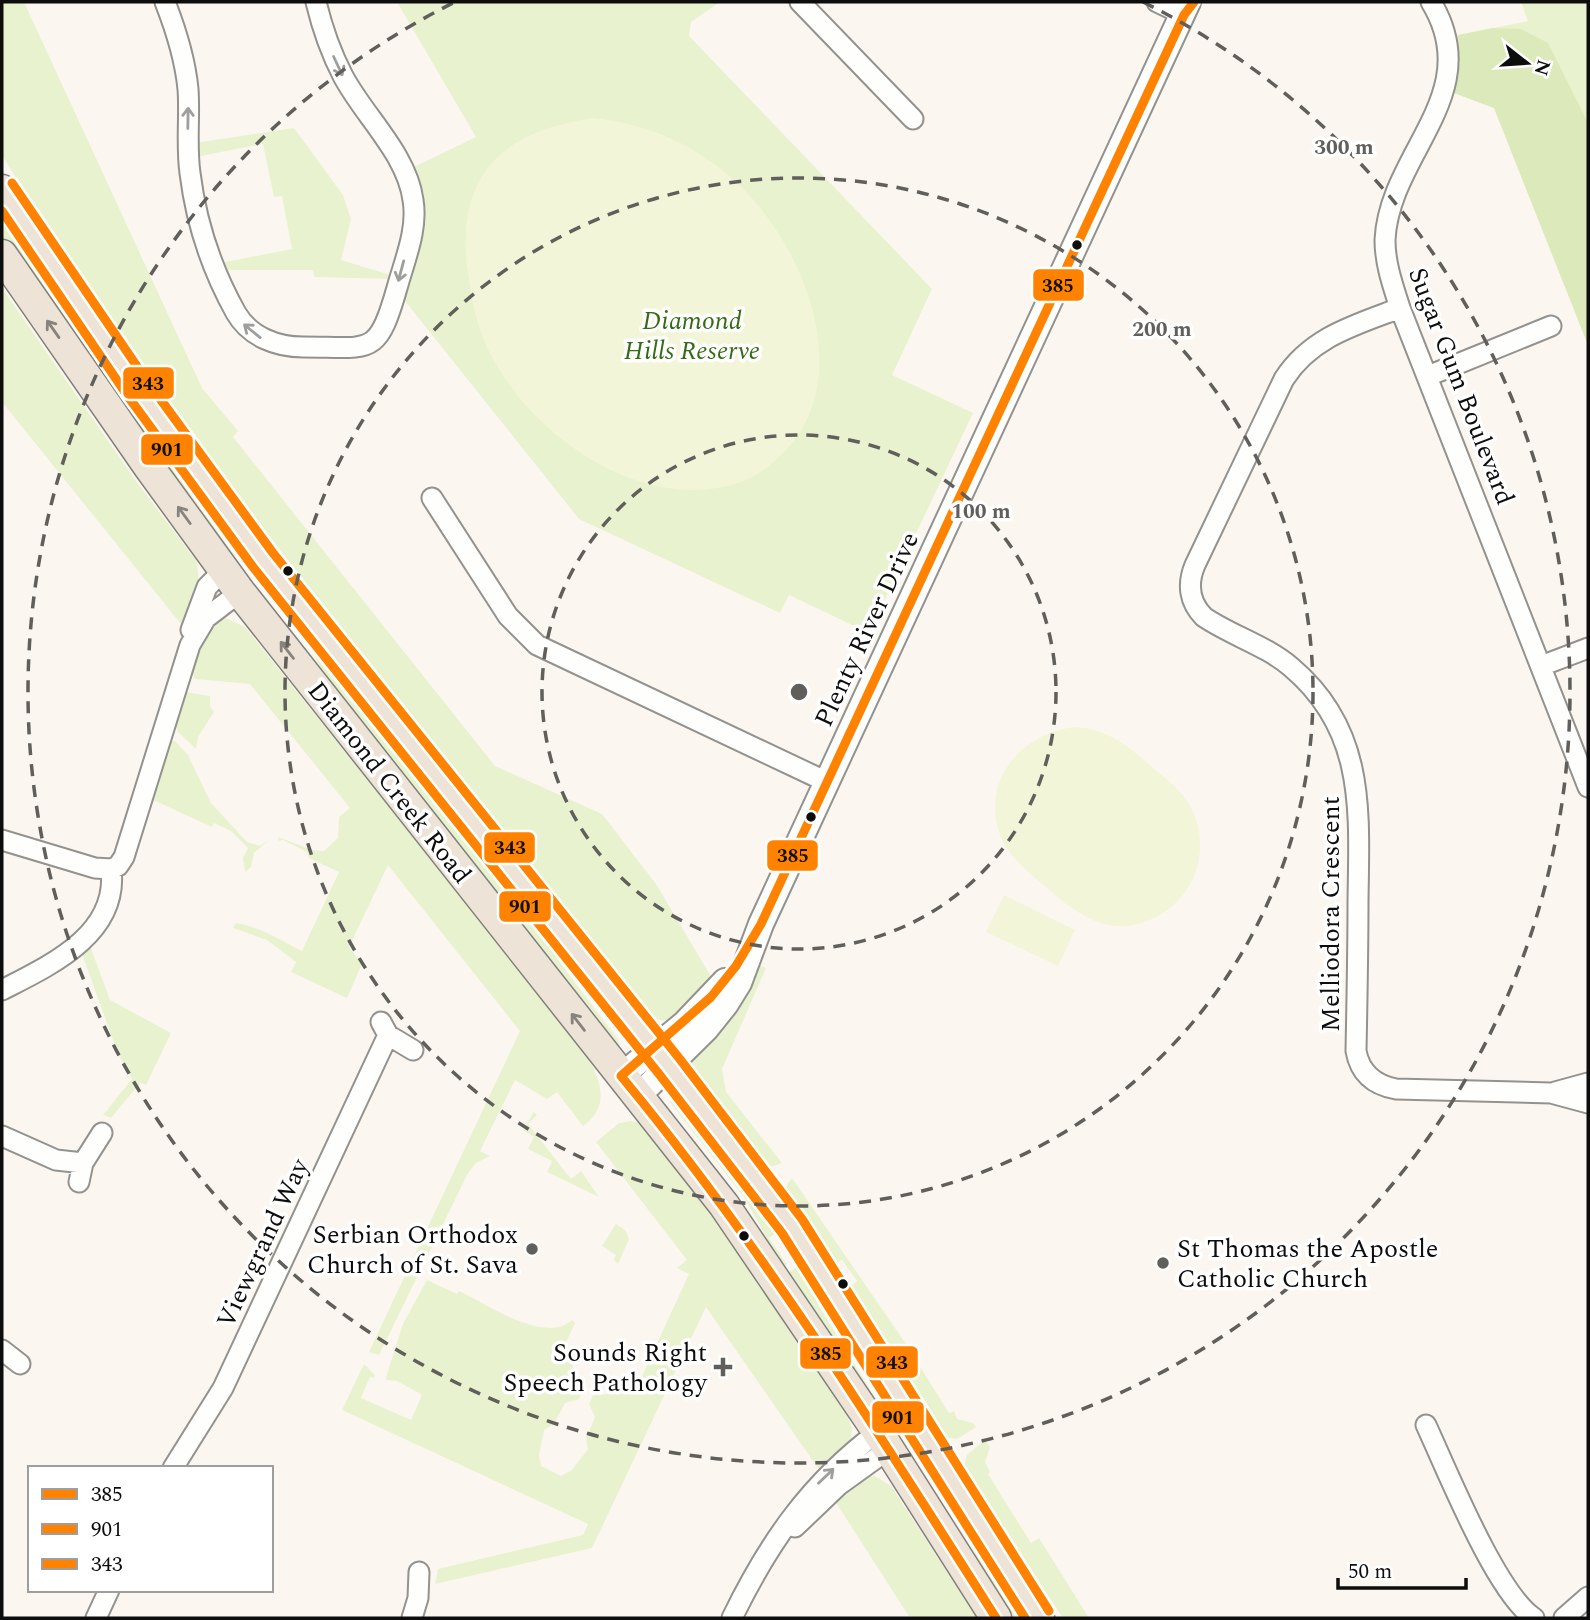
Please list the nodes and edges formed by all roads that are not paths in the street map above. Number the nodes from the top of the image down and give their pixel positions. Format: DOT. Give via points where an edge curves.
graph roads {
  1 [pos="165,2"];
  2 [pos="316,2"];
  3 [pos="800,2"];
  4 [pos="1157,2"];
  5 [pos="1431,2"];
  6 [pos="1189,6"];
  7 [pos="913,118"];
  8 [pos="2,190"];
  9 [pos="2,255"];
  10 [pos="1400,308"];
  11 [pos="1551,326"];
  12 [pos="1428,376"];
  13 [pos="432,498"];
  14 [pos="263,560"];
  15 [pos="232,581"];
  16 [pos="1588,648"];
  17 [pos="1541,666"];
  18 [pos="827,782"];
  19 [pos="1588,787"];
  20 [pos="2,840"];
  21 [pos="111,869"];
  22 [pos="2,990"];
  23 [pos="413,1050"];
  24 [pos="662,1057"];
  25 [pos="1588,1083"];
  26 [pos="629,1086"];
  27 [pos="1551,1093"];
  28 [pos="1588,1103"];
  29 [pos="103,1133"];
  30 [pos="2,1136"];
  31 [pos="2,1350"];
  32 [pos="20,1364"];
  33 [pos="913,1420"];
  34 [pos="1426,1425"];
  35 [pos="884,1441"];
  36 [pos="174,1466"];
  37 [pos="419,1572"];
  38 [pos="108,1592"];
  39 [pos="1588,1597"];
  40 [pos="96,1618"];
  41 [pos="412,1618"];
  42 [pos="732,1618"];
  43 [pos="996,1618"];
  44 [pos="1040,1618"];
  45 [pos="1534,1618"];
  46 [pos="1564,1618"];
  2 -- 1 [label="street, one-way" via="339,69 401,165 414,201 412,234 387,323 376,341 364,347 278,344 255,334 235,311 198,221 188,156 185,67"];
  3 -- 7 [label="street"];
  4 -- 6 [label="street"];
  5 -- 10 [label="street, Sugar Gum Boulevard" via="1448,42 1449,71 1389,219 1386,256"];
  6 -- 18 [label="street, Plenty River Drive"];
  8 -- 14 [label="main road, Diamond Creek Road" via="137,388"];
  15 -- 9 [label="main road, Diamond Creek Road, one-way"];
  10 -- 12 [label="street, Sugar Gum Boulevard"];
  10 -- 27 [label="street, Melliodora Crescent" via="1322,339 1295,362 1195,565 1190,593 1204,617 1275,655 1305,680 1329,709 1345,742 1359,798 1356,1051 1363,1070 1380,1085 1396,1089"];
  11 -- 12 [label="street"];
  12 -- 17 [label="street, Sugar Gum Boulevard"];
  13 -- 18 [label="street" via="509,616 537,645"];
  14 -- 15 [label="main road" via="245,557"];
  14 -- 24 [label="main road, Diamond Creek Road"];
  15 -- 21 [label="street" via="207,587 200,602 124,857"];
  26 -- 15 [label="main road, Diamond Creek Road, one-way"];
  16 -- 17 [label="street"];
  17 -- 19 [label="street, Sugar Gum Boulevard"];
  18 -- 24 [label="street, Plenty River Drive" via="736,967"];
  20 -- 21 [label="street"];
  21 -- 22 [label="street" via="111,896 83,941 58,961"];
  23 -- 36 [label="street, Viewgrand Way" via="385,1028 223,1388"];
  24 -- 26 [label="street, Plenty River Drive"];
  24 -- 33 [label="main road, Diamond Creek Road" via="792,1226"];
  25 -- 27 [label="street, Melliodora Crescent"];
  26 -- 35 [label="main road, Diamond Creek Road" via="724,1205"];
  27 -- 28 [label="street, Melliodora Crescent"];
  29 -- 30 [label="street" via="81,1173"];
  31 -- 32 [label="street"];
  33 -- 35 [label="main road" via="892,1423"];
  33 -- 44 [label="main road, Diamond Creek Road"];
  34 -- 45 [label="street" via="1476,1534 1517,1600"];
  35 -- 42 [label="street" via="838,1465 772,1550"];
  35 -- 43 [label="main road, Diamond Creek Road"];
  37 -- 41 [label="street"];
  38 -- 40 [label="street"];
  39 -- 46 [label="street"];
}
